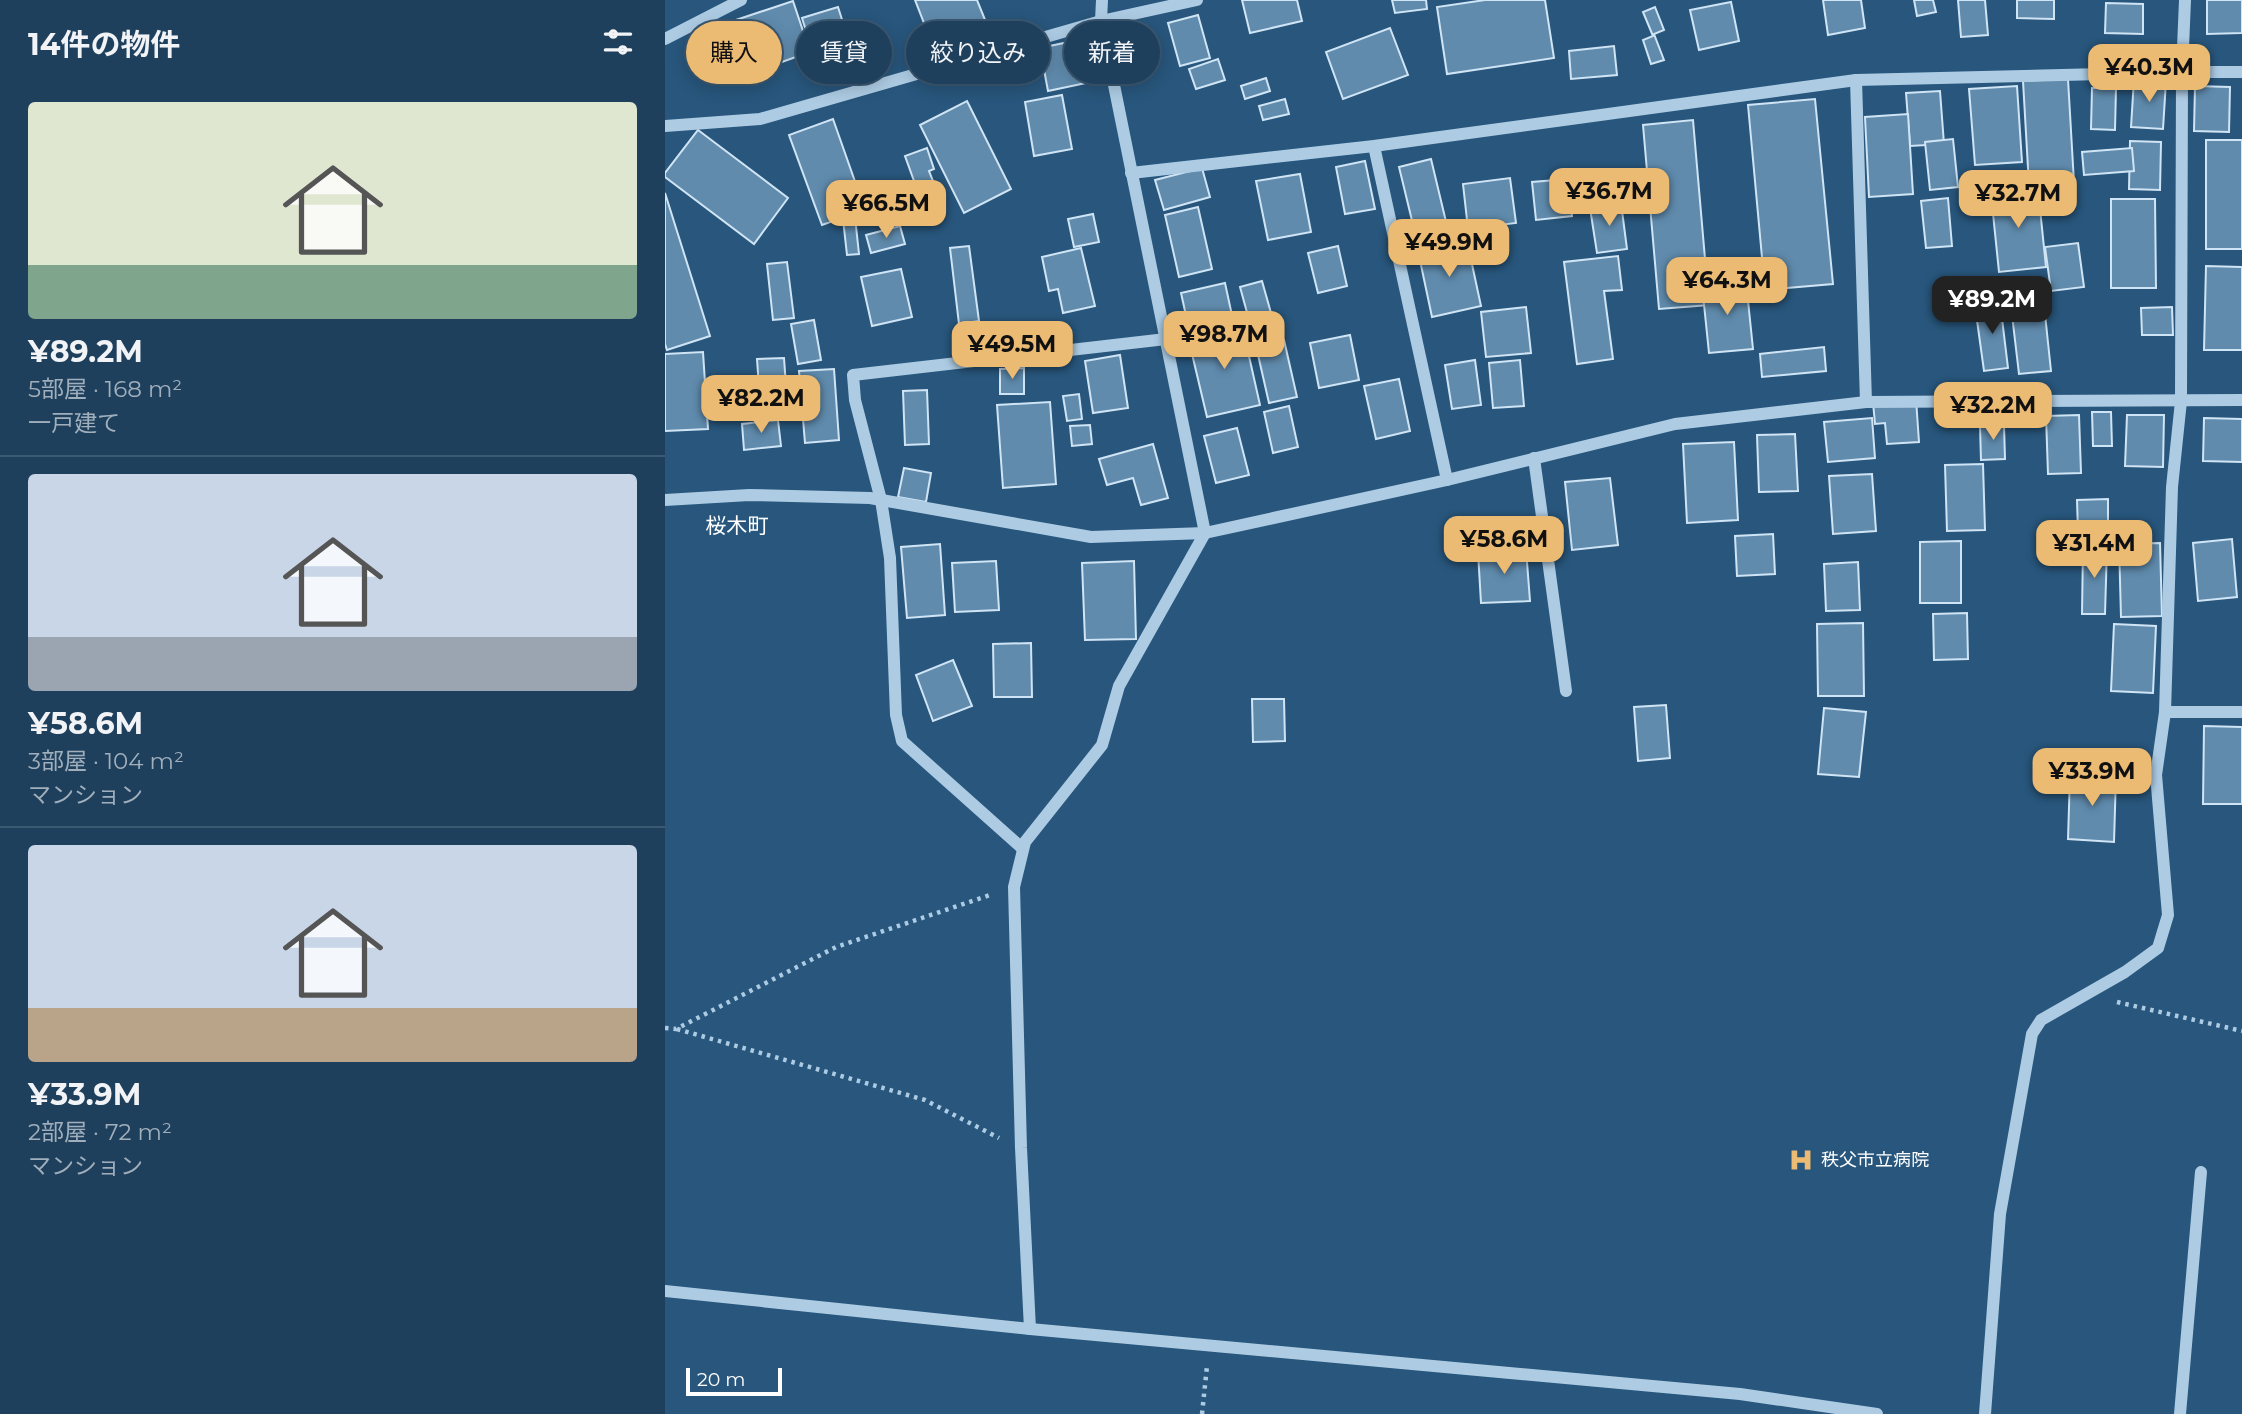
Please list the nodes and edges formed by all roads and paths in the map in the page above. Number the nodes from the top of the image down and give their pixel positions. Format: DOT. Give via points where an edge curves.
graph roads {
  1 [pos="741,0"];
  2 [pos="1102,0"];
  3 [pos="1197,0"];
  4 [pos="2185,0"];
  5 [pos="1101,21"];
  6 [pos="1064,32"];
  7 [pos="665,39"];
  8 [pos="2182,72"];
  9 [pos="2242,72"];
  10 [pos="1856,80"];
  11 [pos="1113,84"];
  12 [pos="665,126"];
  13 [pos="1374,146"];
  14 [pos="1131,173"];
  15 [pos="1166,339"];
  16 [pos="2242,400"];
  17 [pos="2181,401"];
  18 [pos="1866,402"];
  19 [pos="1534,458"];
  20 [pos="1447,480"];
  21 [pos="665,500"];
  22 [pos="881,500"];
  23 [pos="1205,533"];
  24 [pos="1566,691"];
  25 [pos="2165,712"];
  26 [pos="2242,712"];
  27 [pos="1023,849"];
  28 [pos="1014,887"];
  29 [pos="2086,994"];
  30 [pos="665,1028"];
  31 [pos="676,1029"];
  32 [pos="2242,1031"];
  33 [pos="1021,1148"];
  34 [pos="2201,1172"];
  35 [pos="665,1292"];
  36 [pos="1030,1329"];
  37 [pos="1210,1345"];
  38 [pos="1202,1414"];
  39 [pos="1877,1414"];
  40 [pos="1985,1414"];
  41 [pos="2180,1414"];
  1 -- 7 [label="street"];
  2 -- 5 [label="street"];
  3 -- 5 [label="street"];
  4 -- 8 [label="street"];
  6 -- 12 [label="street" via="760,119"];
  8 -- 9 [label="street"];
  8 -- 10 [label="street"];
  8 -- 17 [label="street"];
  10 -- 13 [label="street"];
  10 -- 18 [label="street"];
  11 -- 14 [label="street"];
  13 -- 14 [label="street"];
  13 -- 20 [label="street"];
  14 -- 15 [label="street"];
  15 -- 22 [label="street" via="853,375 855,400"];
  15 -- 23 [label="street"];
  16 -- 17 [label="street"];
  17 -- 18 [label="street"];
  17 -- 25 [label="street" via="2172,487"];
  18 -- 19 [label="street" via="1675,424"];
  19 -- 20 [label="street"];
  19 -- 24 [label="street"];
  20 -- 23 [label="street"];
  21 -- 22 [label="street" via="749,495"];
  22 -- 23 [label="street" via="1091,537"];
  22 -- 27 [label="street" via="890,558 896,715 902,741"];
  23 -- 27 [label="street" via="1119,686 1102,745"];
  25 -- 26 [label="street"];
  25 -- 29 [label="street" via="2157,775 2168,915 2158,948"];
  27 -- 28 [label="street"];
  28 -- 31 [label="path" via="837,947"];
  28 -- 33 [label="street"];
  29 -- 32 [label="path"];
  29 -- 40 [label="street" via="2041,1020 2032,1034 2000,1214"];
  30 -- 31 [label="path"];
  31 -- 33 [label="path" via="925,1100"];
  33 -- 36 [label="street"];
  34 -- 41 [label="street"];
  35 -- 36 [label="street"];
  36 -- 37 [label="street"];
  37 -- 38 [label="path"];
  37 -- 39 [label="street" via="1740,1394"];
}
